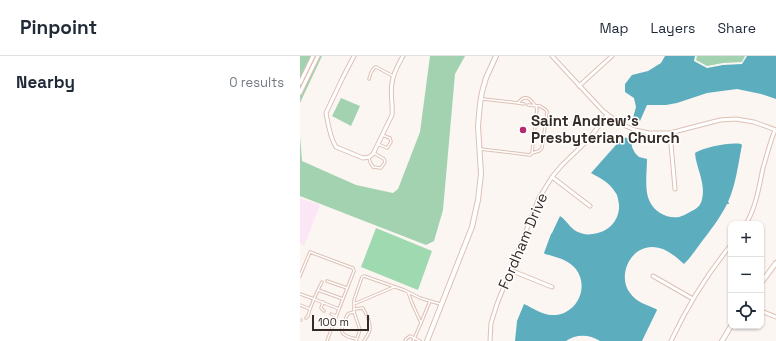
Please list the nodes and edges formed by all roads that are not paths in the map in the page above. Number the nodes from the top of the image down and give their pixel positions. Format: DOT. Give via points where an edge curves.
graph roads {
  1 [pos="313,56"];
  2 [pos="318,56"];
  3 [pos="354,56"];
  4 [pos="403,56"];
  5 [pos="496,56"];
  6 [pos="552,56"];
  7 [pos="612,56"];
  8 [pos="393,76"];
  9 [pos="369,79"];
  10 [pos="300,83"];
  11 [pos="579,86"];
  12 [pos="300,93"];
  13 [pos="481,99"];
  14 [pos="518,103"];
  15 [pos="524,104"];
  16 [pos="528,105"];
  17 [pos="536,106"];
  18 [pos="607,115"];
  19 [pos="776,130"];
  20 [pos="670,133"];
  21 [pos="382,135"];
  22 [pos="378,144"];
  23 [pos="480,149"];
  24 [pos="374,153"];
  25 [pos="532,153"];
  26 [pos="369,157"];
  27 [pos="552,177"];
  28 [pos="675,189"];
  29 [pos="590,206"];
  30 [pos="748,221"];
  31 [pos="728,248"];
  32 [pos="775,266"];
  33 [pos="510,270"];
  34 [pos="300,276"];
  35 [pos="653,276"];
  36 [pos="764,279"];
  37 [pos="327,281"];
  38 [pos="322,282"];
  39 [pos="394,287"];
  40 [pos="552,287"];
  41 [pos="347,288"];
  42 [pos="318,290"];
  43 [pos="408,292"];
  44 [pos="300,294"];
  45 [pos="314,299"];
  46 [pos="343,299"];
  47 [pos="693,299"];
  48 [pos="430,301"];
  49 [pos="323,302"];
  50 [pos="354,304"];
  51 [pos="300,305"];
  52 [pos="441,305"];
  53 [pos="310,309"];
  54 [pos="339,309"];
  55 [pos="354,309"];
  56 [pos="324,311"];
  57 [pos="354,312"];
  58 [pos="764,312"];
  59 [pos="331,314"];
  60 [pos="366,314"];
  61 [pos="336,316"];
  62 [pos="776,317"];
  63 [pos="306,318"];
  64 [pos="368,318"];
  65 [pos="421,323"];
  66 [pos="729,329"];
  67 [pos="356,340"];
  68 [pos="414,340"];
  69 [pos="327,341"];
  70 [pos="364,341"];
  71 [pos="405,341"];
  72 [pos="420,341"];
  73 [pos="427,341"];
  74 [pos="490,341"];
  75 [pos="671,341"];
  76 [pos="722,341"];
  1 -- 10 [label="street"];
  2 -- 12 [label="street"];
  3 -- 26 [label="street" via="326,113 327,120 336,147 363,158"];
  4 -- 8 [label="street"];
  5 -- 13 [label="street"];
  6 -- 11 [label="street"];
  7 -- 11 [label="street"];
  8 -- 9 [label="lane" via="375,67"];
  8 -- 21 [label="street" via="392,115"];
  11 -- 18 [label="street"];
  13 -- 14 [label="lane"];
  13 -- 23 [label="street" via="478,126"];
  14 -- 15 [label="lane"];
  14 -- 17 [label="lane" via="521,98 525,98"];
  16 -- 17 [label="lane"];
  17 -- 25 [label="lane"];
  17 -- 25 [label="lane" via="547,112 542,148"];
  18 -- 20 [label="street" via="635,130"];
  18 -- 27 [label="street, Fordham Drive" via="589,139"];
  19 -- 20 [label="street" via="736,119 720,120"];
  19 -- 30 [label="street" via="769,145 757,197"];
  20 -- 28 [label="street"];
  21 -- 22 [label="street"];
  21 -- 22 [label="lane" via="390,138 389,147 385,148"];
  22 -- 24 [label="street"];
  23 -- 25 [label="lane" via="530,155"];
  23 -- 52 [label="street" via="481,174 472,227"];
  24 -- 26 [label="street"];
  24 -- 26 [label="lane" via="384,158 385,162 381,168 373,167"];
  27 -- 29 [label="street"];
  27 -- 33 [label="street, Fordham Drive" via="539,198"];
  31 -- 47 [label="street" via="716,262"];
  32 -- 36 [label="street"];
  33 -- 40 [label="street"];
  33 -- 74 [label="street, Fordham Drive" via="490,323"];
  34 -- 41 [label="lane" via="310,252 353,268"];
  35 -- 47 [label="street"];
  37 -- 41 [label="lane"];
  38 -- 42 [label="lane"];
  39 -- 43 [label="lane"];
  39 -- 50 [label="lane"];
  39 -- 50 [label="lane" via="364,276"];
  41 -- 46 [label="lane"];
  42 -- 45 [label="lane"];
  42 -- 46 [label="lane"];
  43 -- 48 [label="lane"];
  43 -- 65 [label="lane"];
  44 -- 45 [label="lane"];
  45 -- 49 [label="lane"];
  45 -- 53 [label="lane"];
  46 -- 54 [label="lane"];
  47 -- 75 [label="street"];
  48 -- 52 [label="lane"];
  48 -- 65 [label="lane"];
  49 -- 54 [label="lane"];
  49 -- 56 [label="lane" via="321,308"];
  50 -- 55 [label="lane"];
  51 -- 53 [label="lane"];
  52 -- 73 [label="street"];
  53 -- 63 [label="lane"];
  54 -- 61 [label="lane"];
  55 -- 57 [label="lane"];
  55 -- 60 [label="lane" via="363,308"];
  57 -- 67 [label="lane" via="360,330"];
  57 -- 67 [label="lane" via="347,315 342,332"];
  58 -- 62 [label="street"];
  59 -- 61 [label="lane"];
  61 -- 69 [label="lane"];
  64 -- 70 [label="lane" via="371,326"];
  65 -- 68 [label="lane"];
  66 -- 76 [label="street"];
  68 -- 71 [label="lane" via="410,336"];
  68 -- 72 [label="lane"];
}
